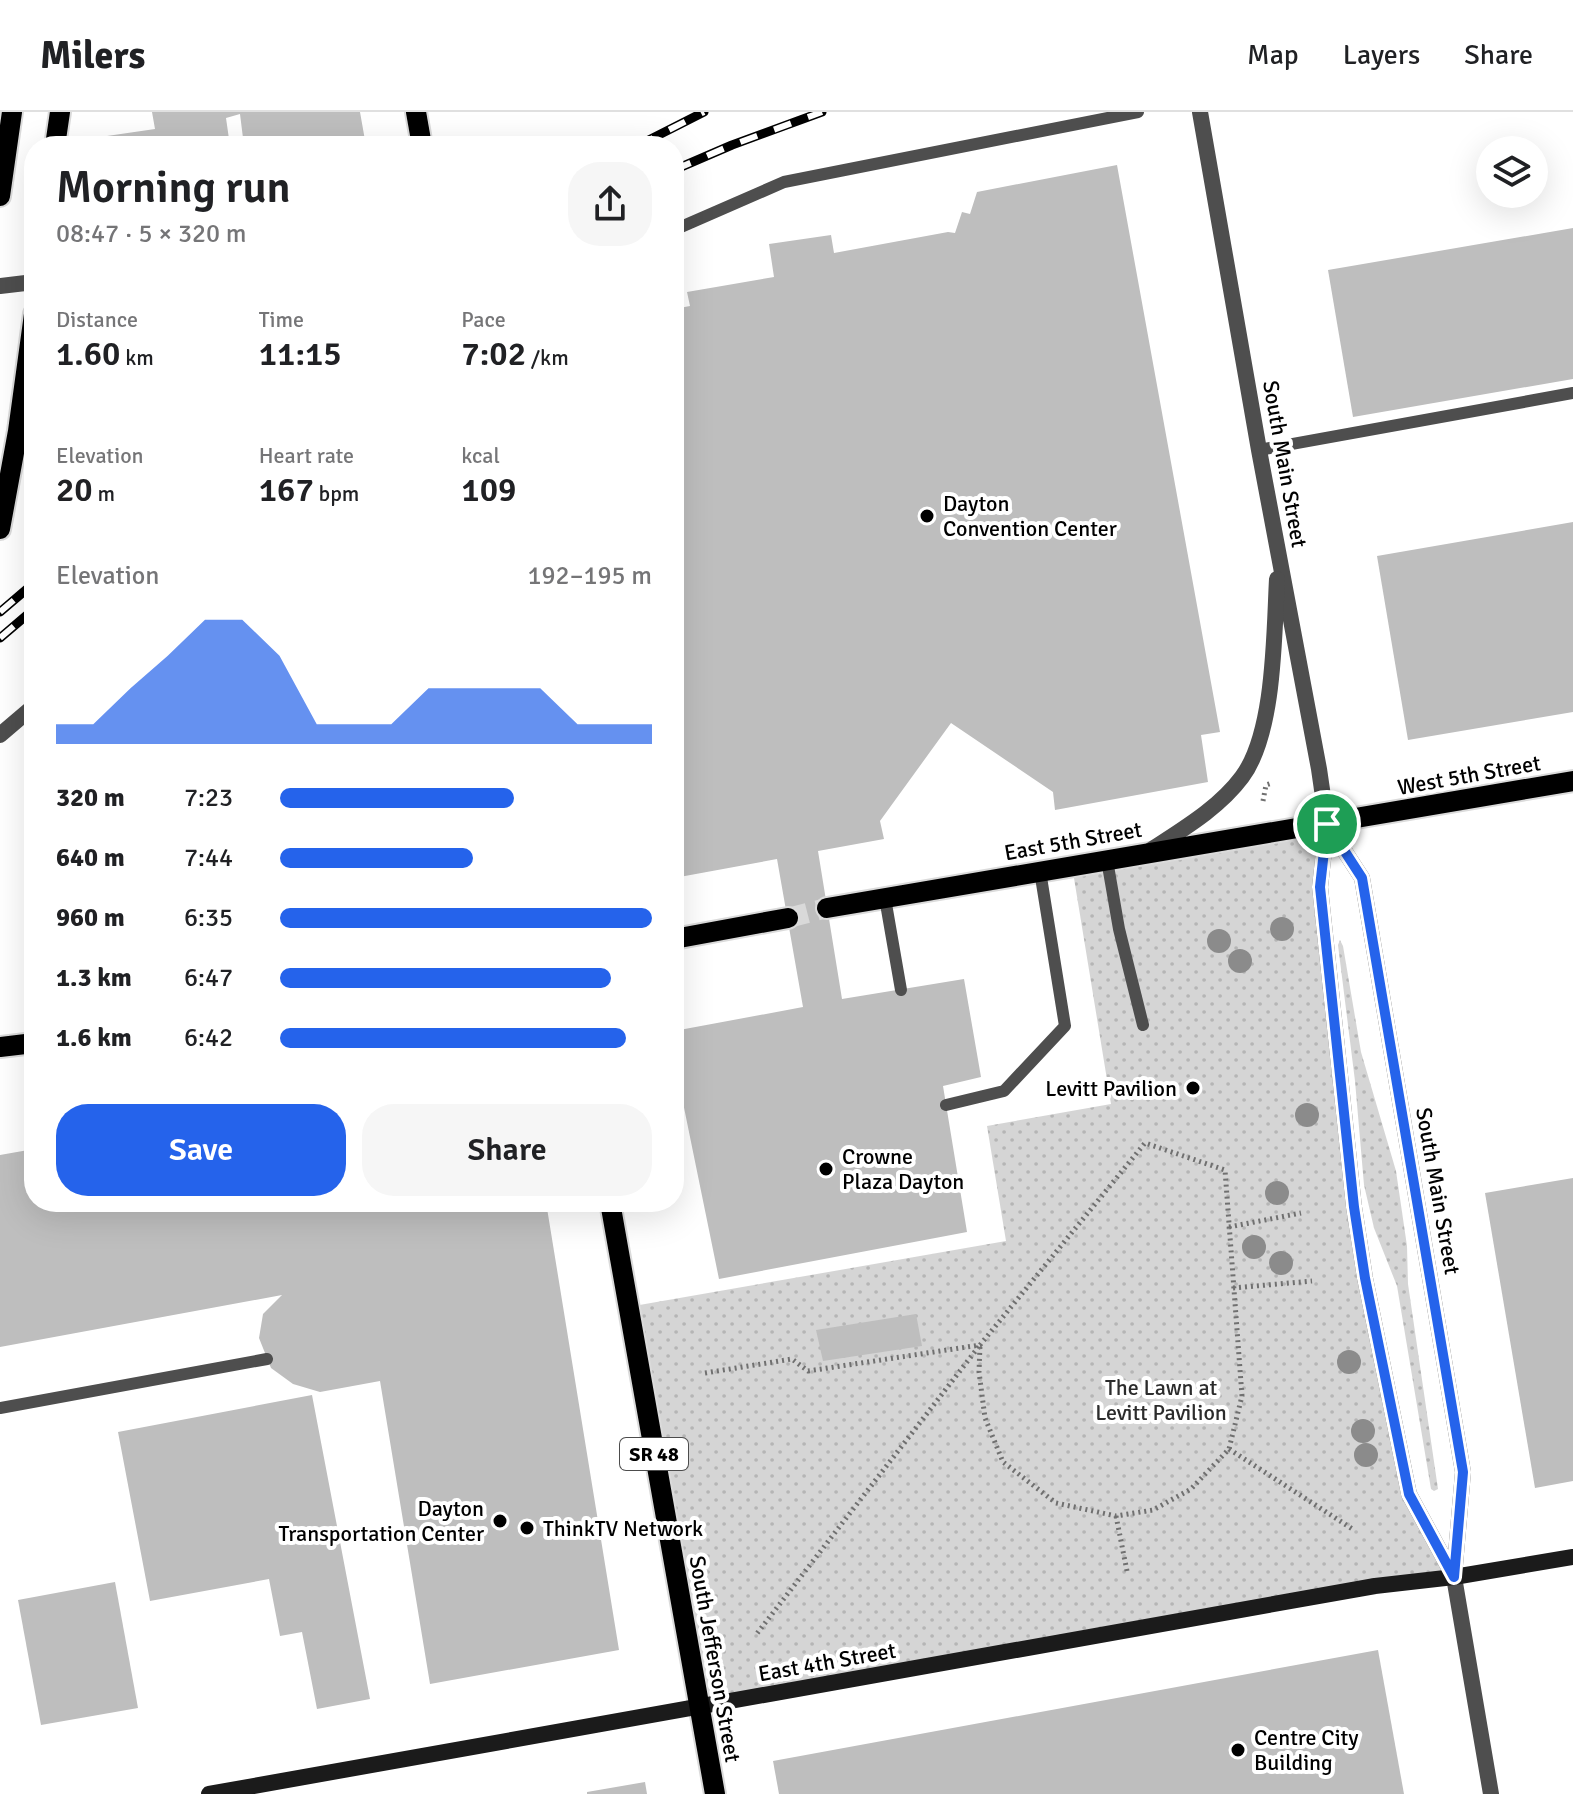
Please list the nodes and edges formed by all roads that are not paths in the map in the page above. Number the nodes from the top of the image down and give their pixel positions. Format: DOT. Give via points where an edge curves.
graph roads {
  1 [pos="12,112"];
  2 [pos="60,112"];
  3 [pos="416,112"];
  4 [pos="1138,112"];
  5 [pos="1200,112"];
  6 [pos="56,136"];
  7 [pos="420,136"];
  8 [pos="0,196"];
  9 [pos="684,226"];
  10 [pos="24,283"];
  11 [pos="0,286"];
  12 [pos="24,387"];
  13 [pos="1573,393"];
  14 [pos="1259,450"];
  15 [pos="0,529"];
  16 [pos="1279,553"];
  17 [pos="24,715"];
  18 [pos="0,735"];
  19 [pos="1573,781"];
  20 [pos="1327,824"];
  21 [pos="1147,853"];
  22 [pos="1107,860"];
  23 [pos="1040,871"];
  24 [pos="885,898"];
  25 [pos="827,908"];
  26 [pos="788,918"];
  27 [pos="684,937"];
  28 [pos="901,990"];
  29 [pos="1143,1025"];
  30 [pos="24,1044"];
  31 [pos="0,1047"];
  32 [pos="946,1105"];
  33 [pos="612,1212"];
  34 [pos="267,1359"];
  35 [pos="0,1408"];
  36 [pos="1573,1557"];
  37 [pos="1454,1577"];
  38 [pos="699,1706"];
  39 [pos="209,1794"];
  40 [pos="715,1794"];
  41 [pos="1491,1794"];
  1 -- 8 [label="main road"];
  2 -- 6 [label="main road"];
  3 -- 7 [label="main road"];
  4 -- 9 [label="lane" via="784,182"];
  5 -- 14 [label="street, South Main Street"];
  10 -- 11 [label="street"];
  12 -- 15 [label="main road"];
  13 -- 14 [label="lane"];
  14 -- 16 [label="street, South Main Street"];
  16 -- 20 [label="street, South Main Street"];
  16 -- 21 [label="street" via="1270,683 1249,767 1216,804"];
  17 -- 18 [label="street"];
  19 -- 20 [label="main road, West 5th Street"];
  20 -- 21 [label="main road, East 5th Street"];
  20 -- 37 [label="street, South Main Street" via="1320,887 1358,1235 1409,1494"];
  20 -- 37 [label="street, South Main Street" via="1362,878 1458,1441 1463,1472"];
  21 -- 22 [label="main road, East 5th Street"];
  22 -- 23 [label="main road, East 5th Street"];
  22 -- 29 [label="lane"];
  23 -- 24 [label="main road, East 5th Street"];
  23 -- 32 [label="lane" via="1065,1026 1004,1091"];
  24 -- 25 [label="main road, East 5th Street"];
  24 -- 28 [label="lane"];
  26 -- 27 [label="main road"];
  30 -- 31 [label="main road"];
  33 -- 38 [label="main road, South Jefferson Street / SR 48"];
  34 -- 35 [label="lane"];
  36 -- 37 [label="main road, East 4th Street"];
  37 -- 38 [label="main road, East 4th Street" via="1375,1586"];
  37 -- 41 [label="street, South Main Street"];
  38 -- 39 [label="main road, East 4th Street"];
  38 -- 40 [label="main road, South Jefferson Street / SR 48"];
}
